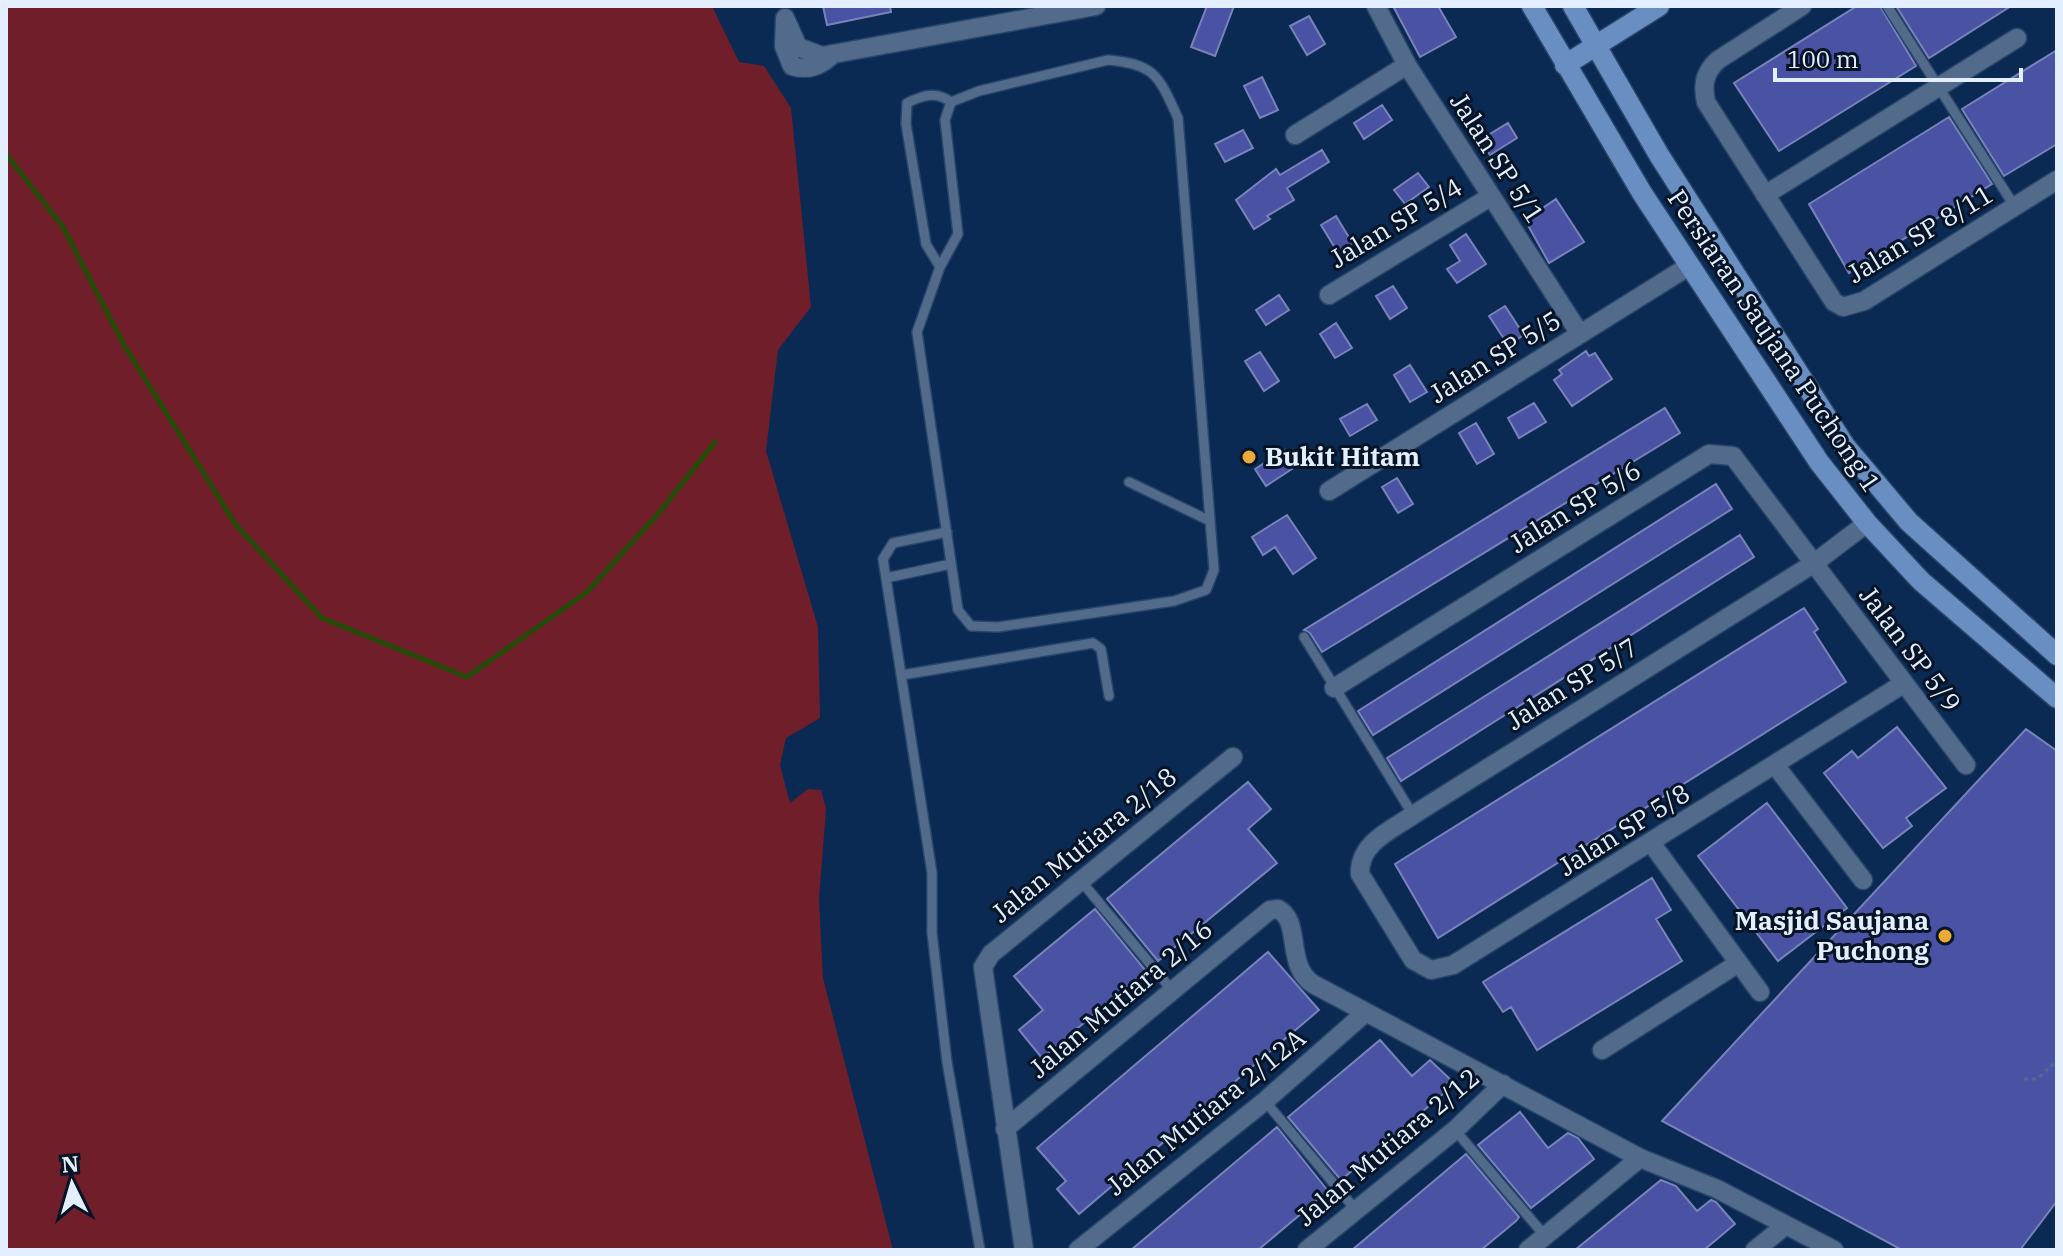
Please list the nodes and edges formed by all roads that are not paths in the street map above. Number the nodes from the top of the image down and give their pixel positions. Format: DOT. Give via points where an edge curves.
graph roads {
  1 [pos="1096,6"];
  2 [pos="1376,6"];
  3 [pos="1532,6"];
  4 [pos="1573,6"];
  5 [pos="1659,6"];
  6 [pos="1802,6"];
  7 [pos="1887,6"];
  8 [pos="784,12"];
  9 [pos="2017,38"];
  10 [pos="1594,46"];
  11 [pos="1407,65"];
  12 [pos="1565,65"];
  13 [pos="1938,87"];
  14 [pos="951,102"];
  15 [pos="1295,135"];
  16 [pos="2057,180"];
  17 [pos="1765,195"];
  18 [pos="1490,197"];
  19 [pos="2015,207"];
  20 [pos="1689,266"];
  21 [pos="940,267"];
  22 [pos="1329,295"];
  23 [pos="1580,334"];
  24 [pos="1129,482"];
  25 [pos="1329,491"];
  26 [pos="1208,520"];
  27 [pos="1867,523"];
  28 [pos="947,532"];
  29 [pos="951,564"];
  30 [pos="1813,564"];
  31 [pos="886,578"];
  32 [pos="1304,637"];
  33 [pos="2057,655"];
  34 [pos="902,675"];
  35 [pos="1903,684"];
  36 [pos="1334,688"];
  37 [pos="1109,696"];
  38 [pos="2057,698"];
  39 [pos="1233,757"];
  40 [pos="1775,765"];
  41 [pos="1966,765"];
  42 [pos="1413,815"];
  43 [pos="1652,844"];
  44 [pos="1863,880"];
  45 [pos="1081,881"];
  46 [pos="1384,913"];
  47 [pos="1737,964"];
  48 [pos="1171,989"];
  49 [pos="1760,992"];
  50 [pos="1366,1012"];
  51 [pos="1602,1050"];
  52 [pos="1503,1084"];
  53 [pos="1265,1101"];
  54 [pos="1005,1129"];
  55 [pos="1455,1130"];
  56 [pos="1640,1158"];
  57 [pos="1355,1209"];
  58 [pos="1786,1225"];
  59 [pos="1545,1236"];
  60 [pos="980,1250"];
  61 [pos="1024,1250"];
  62 [pos="1078,1250"];
  63 [pos="1307,1250"];
  64 [pos="1528,1250"];
  65 [pos="1755,1250"];
  66 [pos="1834,1250"];
  1 -- 8 [label="street" via="833,54 822,65 806,69 792,66 784,46"];
  2 -- 11 [label="street, Jalan SP 5/1"];
  3 -- 12 [label="street, Persiaran Saujana Puchong 1"];
  4 -- 10 [label="street, Persiaran Saujana Puchong 1"];
  5 -- 10 [label="street"];
  6 -- 17 [label="street" via="1718,60 1705,78 1706,102"];
  7 -- 13 [label="lane"];
  9 -- 13 [label="street"];
  10 -- 12 [label="street"];
  10 -- 33 [label="street, Persiaran Saujana Puchong 1" via="1845,446 1909,522"];
  11 -- 15 [label="street"];
  11 -- 18 [label="street, Jalan SP 5/1"];
  12 -- 20 [label="street, Persiaran Saujana Puchong 1"];
  13 -- 17 [label="street"];
  13 -- 19 [label="lane"];
  14 -- 21 [label="lane" via="945,120 958,234"];
  14 -- 21 [label="lane" via="941,95 907,103 926,244"];
  14 -- 26 [label="lane" via="1108,60 1140,62 1162,84 1178,118"];
  16 -- 19 [label="street, Jalan SP 8/11"];
  17 -- 19 [label="street, Jalan SP 8/11" via="1826,294 1843,307 1864,301"];
  18 -- 22 [label="street, Jalan SP 5/4"];
  18 -- 23 [label="street, Jalan SP 5/1"];
  20 -- 23 [label="street, Jalan SP 5/5"];
  20 -- 27 [label="street, Persiaran Saujana Puchong 1" via="1819,462"];
  21 -- 28 [label="lane" via="917,332"];
  23 -- 25 [label="street, Jalan SP 5/5"];
  24 -- 26 [label="lane"];
  26 -- 29 [label="lane" via="1214,570 1206,590 1174,601 998,627 971,626 958,610"];
  27 -- 30 [label="street, Jalan SP 5/7"];
  27 -- 38 [label="street, Persiaran Saujana Puchong 1" via="1921,581"];
  28 -- 29 [label="lane"];
  28 -- 31 [label="lane" via="893,543 883,559"];
  29 -- 31 [label="lane"];
  30 -- 35 [label="street, Jalan SP 5/9"];
  30 -- 36 [label="street, Jalan SP 5/6" via="1733,456 1709,454"];
  30 -- 42 [label="street, Jalan SP 5/7"];
  31 -- 34 [label="lane"];
  32 -- 36 [label="lane"];
  34 -- 37 [label="lane" via="1093,643 1101,649"];
  34 -- 60 [label="lane" via="932,873 932,933 947,1062"];
  35 -- 40 [label="street, Jalan SP 5/8"];
  35 -- 41 [label="street, Jalan SP 5/9"];
  36 -- 42 [label="lane"];
  39 -- 45 [label="street, Jalan Mutiara 2/18"];
  40 -- 43 [label="street, Jalan SP 5/8"];
  40 -- 44 [label="street"];
  42 -- 46 [label="street, Jalan SP 5/7" via="1366,848 1359,860 1360,874"];
  43 -- 46 [label="street, Jalan SP 5/8" via="1453,965 1431,970 1413,960"];
  43 -- 47 [label="street"];
  45 -- 48 [label="lane"];
  45 -- 54 [label="street, Jalan Mutiara 2/18" via="991,954 983,967"];
  47 -- 49 [label="street"];
  47 -- 51 [label="street"];
  48 -- 50 [label="street, Jalan Mutiara 2/16" via="1278,909 1285,912 1304,978"];
  48 -- 54 [label="street, Jalan Mutiara 2/16"];
  50 -- 52 [label="street"];
  50 -- 53 [label="street, Jalan Mutiara 2/12A"];
  52 -- 55 [label="street, Jalan Mutiara 2/12"];
  52 -- 56 [label="street"];
  53 -- 57 [label="lane"];
  53 -- 62 [label="street, Jalan Mutiara 2/12A"];
  54 -- 61 [label="street"];
  55 -- 57 [label="street, Jalan Mutiara 2/12"];
  55 -- 59 [label="lane"];
  56 -- 58 [label="street"];
  56 -- 59 [label="street"];
  57 -- 63 [label="street, Jalan Mutiara 2/12"];
  58 -- 65 [label="street"];
  58 -- 66 [label="street"];
  59 -- 64 [label="street"];
}
